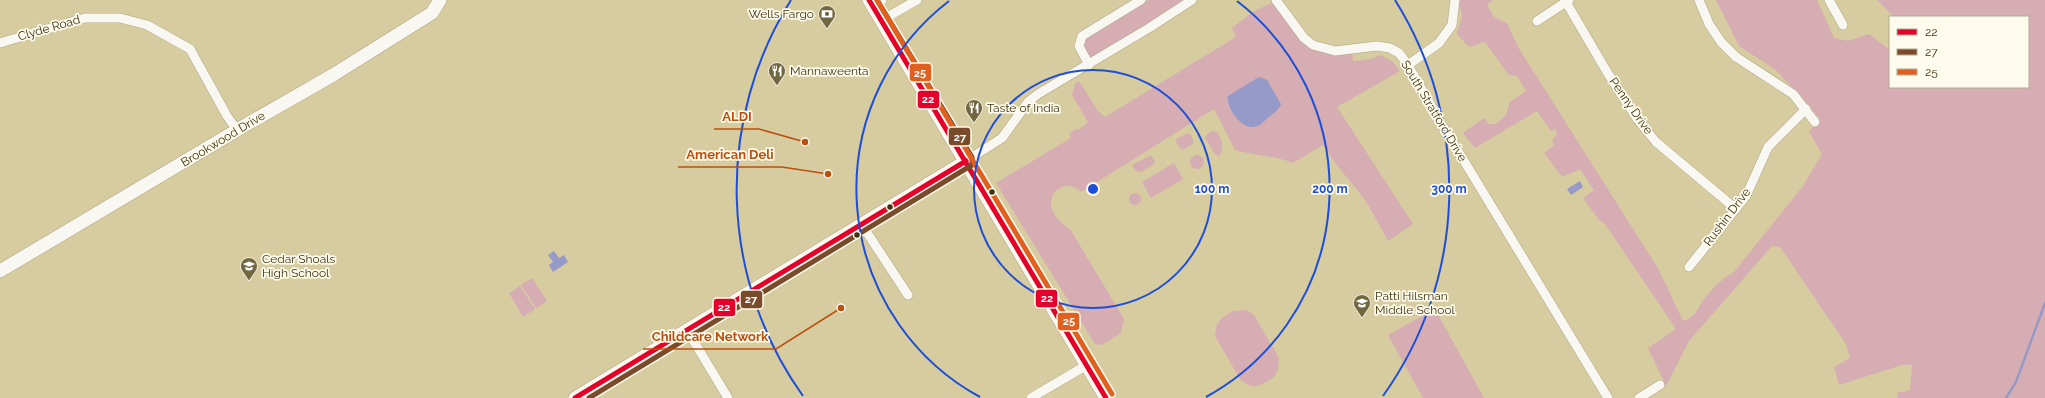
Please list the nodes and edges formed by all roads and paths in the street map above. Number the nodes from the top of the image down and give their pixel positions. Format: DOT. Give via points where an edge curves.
graph roads {
  1 [pos="440,0"];
  2 [pos="917,0"];
  3 [pos="1141,0"];
  4 [pos="1192,0"];
  5 [pos="1276,0"];
  6 [pos="1455,0"];
  7 [pos="1699,0"];
  8 [pos="1829,0"];
  9 [pos="1568,1"];
  10 [pos="875,2"];
  11 [pos="882,20"];
  12 [pos="1536,20"];
  13 [pos="1843,25"];
  14 [pos="0,42"];
  15 [pos="1089,65"];
  16 [pos="1408,65"];
  17 [pos="1806,109"];
  18 [pos="1815,122"];
  19 [pos="237,130"];
  20 [pos="966,161"];
  21 [pos="1736,209"];
  22 [pos="862,225"];
  23 [pos="1689,267"];
  24 [pos="0,271"];
  25 [pos="908,295"];
  26 [pos="687,330"];
  27 [pos="1087,365"];
  28 [pos="1660,385"];
  29 [pos="575,398"];
  30 [pos="728,398"];
  31 [pos="1031,398"];
  32 [pos="1106,398"];
  33 [pos="1608,398"];
  34 [pos="1639,398"];
  1 -- 19 [label="street, Brookwood Drive" via="432,13 419,22"];
  2 -- 11 [label="street"];
  3 -- 15 [label="street" via="1082,36 1079,46"];
  4 -- 15 [label="street"];
  5 -- 16 [label="street, South Stratford Drive" via="1304,38 1313,45 1335,51 1377,46 1390,48 1399,52"];
  6 -- 16 [label="street" via="1452,25 1439,44"];
  7 -- 17 [label="street" via="1709,24 1721,42 1748,67 1788,90"];
  8 -- 13 [label="street"];
  9 -- 12 [label="street"];
  9 -- 21 [label="street, Penny Drive" via="1607,72 1638,120 1652,136"];
  10 -- 11 [label="street"];
  11 -- 20 [label="street"];
  14 -- 19 [label="street, Clyde Road" via="85,18 120,18 147,25 190,49"];
  15 -- 20 [label="street" via="1038,94 1028,102 1002,138"];
  16 -- 33 [label="street, South Stratford Drive"];
  17 -- 18 [label="street"];
  17 -- 21 [label="street, Rushin Drive" via="1768,147 1750,188"];
  19 -- 24 [label="street, Brookwood Drive"];
  20 -- 22 [label="street"];
  20 -- 27 [label="street"];
  21 -- 23 [label="street, Rushin Drive"];
  22 -- 25 [label="street"];
  22 -- 26 [label="street"];
  26 -- 29 [label="street"];
  26 -- 30 [label="street"];
  27 -- 31 [label="street"];
  27 -- 32 [label="street"];
  28 -- 34 [label="street"];
}
